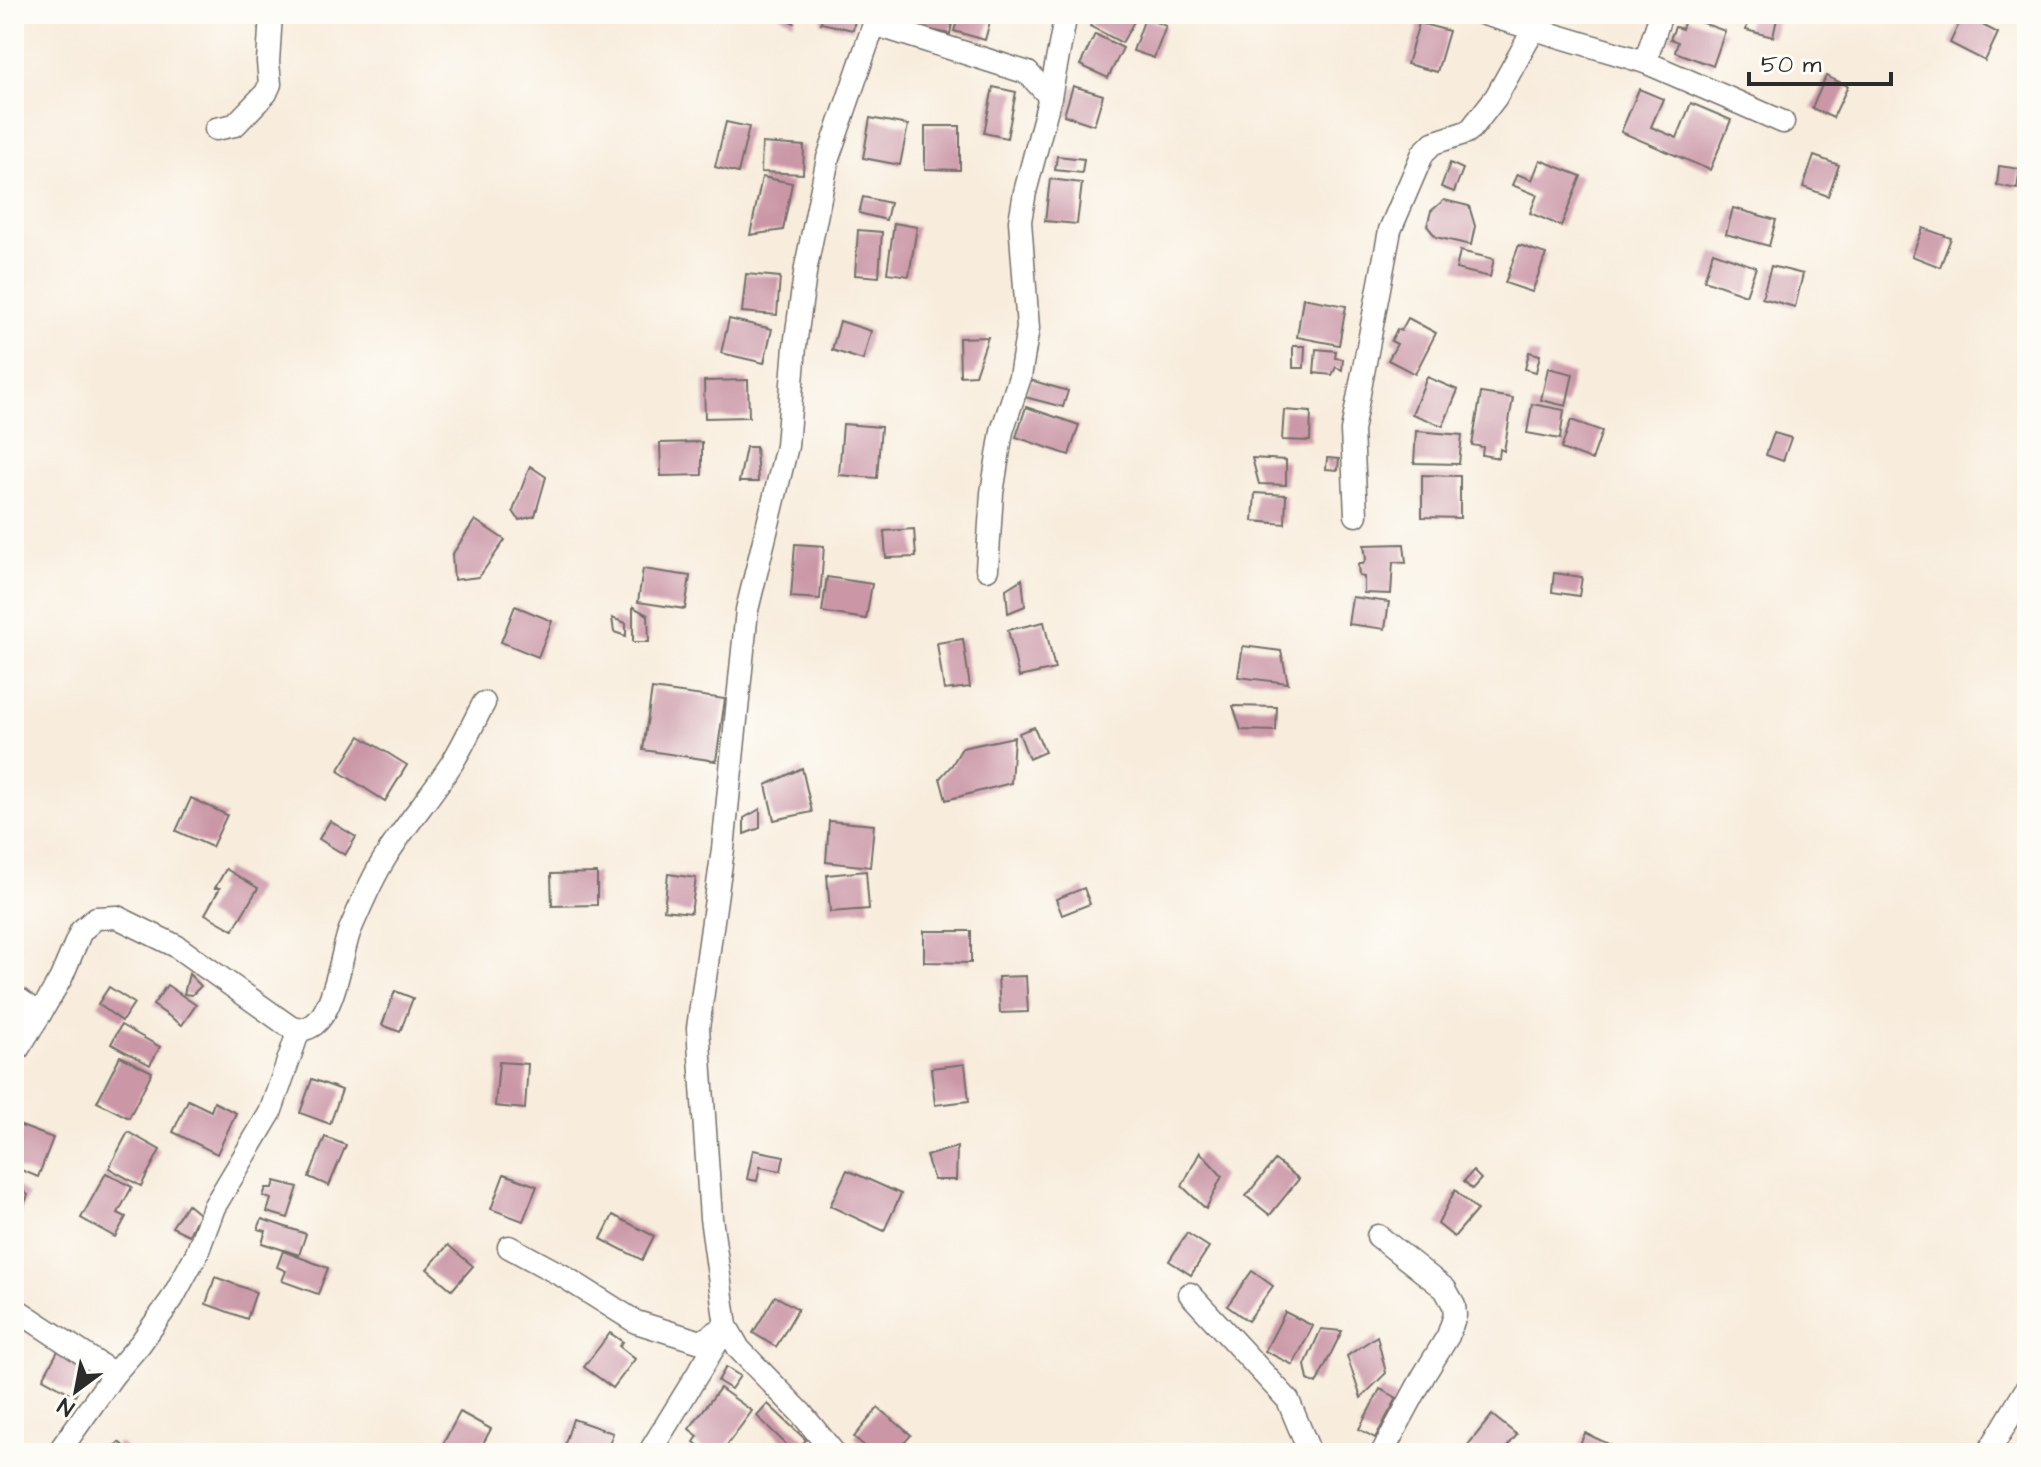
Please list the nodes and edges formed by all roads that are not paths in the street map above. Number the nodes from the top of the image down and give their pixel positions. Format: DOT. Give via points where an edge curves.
graph roads {
  1 [pos="271,14"];
  2 [pos="1066,14"];
  3 [pos="1484,14"];
  4 [pos="1661,14"];
  5 [pos="875,19"];
  6 [pos="1534,29"];
  7 [pos="1645,62"];
  8 [pos="1050,97"];
  9 [pos="1783,122"];
  10 [pos="216,129"];
  11 [pos="1356,515"];
  12 [pos="987,569"];
  13 [pos="484,703"];
  14 [pos="14,996"];
  15 [pos="40,1014"];
  16 [pos="299,1030"];
  17 [pos="14,1055"];
  18 [pos="1378,1236"];
  19 [pos="509,1247"];
  20 [pos="1190,1294"];
  21 [pos="14,1308"];
  22 [pos="726,1326"];
  23 [pos="114,1374"];
  24 [pos="2027,1388"];
  25 [pos="58,1453"];
  26 [pos="649,1453"];
  27 [pos="834,1453"];
  28 [pos="1310,1453"];
  29 [pos="1382,1453"];
  30 [pos="1988,1453"];
  1 -- 10 [label="street" via="266,93 235,125"];
  2 -- 8 [label="street"];
  3 -- 6 [label="street"];
  4 -- 7 [label="street"];
  5 -- 8 [label="street" via="1028,73"];
  5 -- 22 [label="street" via="828,158 806,267 787,446 747,610 698,1028 711,1218"];
  6 -- 7 [label="street"];
  6 -- 11 [label="street" via="1472,128 1433,143 1423,153 1390,230 1352,431"];
  7 -- 9 [label="street"];
  8 -- 12 [label="street" via="1020,221 1027,338 1002,431"];
  13 -- 16 [label="street" via="452,762 384,859 349,933 331,1001 317,1023"];
  14 -- 15 [label="street"];
  15 -- 16 [label="street" via="81,931 106,915 176,946"];
  15 -- 17 [label="street"];
  16 -- 23 [label="street" via="270,1113 214,1207 197,1253 172,1299"];
  18 -- 29 [label="street" via="1445,1289 1455,1315"];
  19 -- 22 [label="street" via="636,1322 701,1342"];
  20 -- 28 [label="street" via="1288,1400"];
  21 -- 23 [label="street"];
  22 -- 26 [label="street"];
  22 -- 27 [label="street" via="739,1349"];
  23 -- 25 [label="street"];
  24 -- 30 [label="street"];
}
